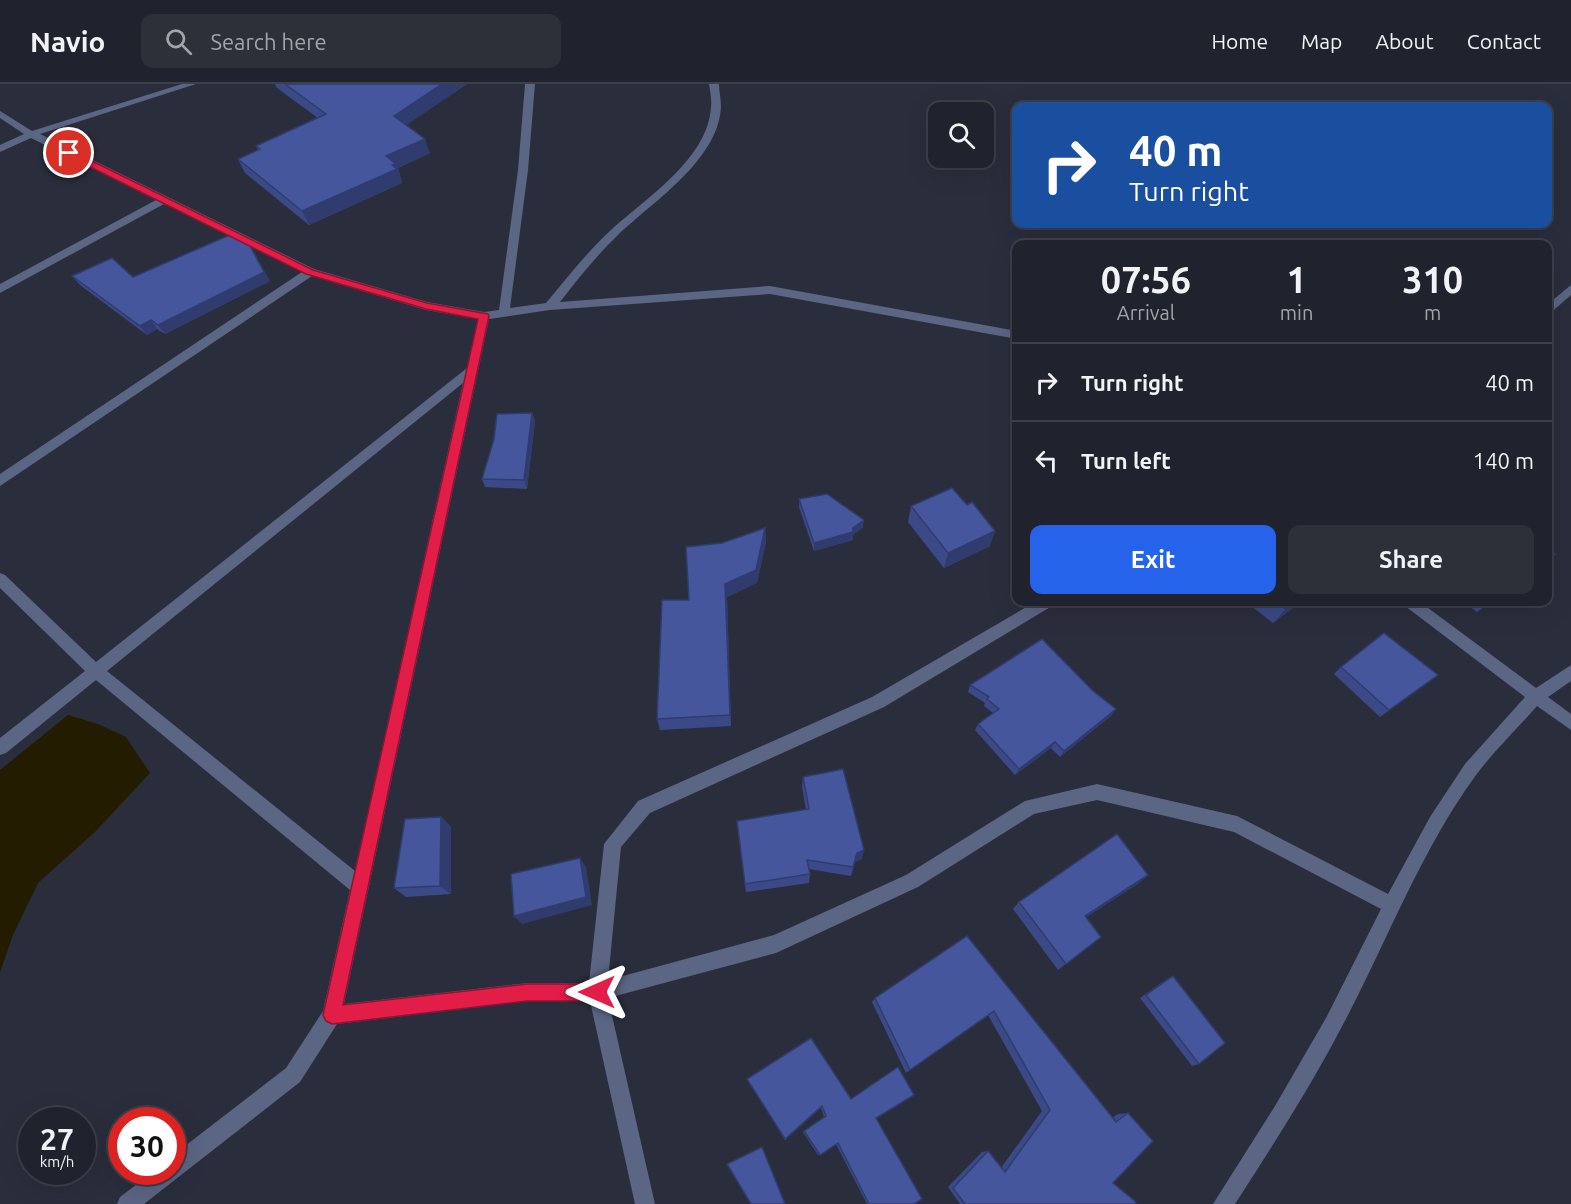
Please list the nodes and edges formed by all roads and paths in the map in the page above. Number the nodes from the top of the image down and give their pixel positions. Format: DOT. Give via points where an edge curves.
graph roads {
  1 [pos="191,84"];
  2 [pos="530,84"];
  3 [pos="714,84"];
  4 [pos="0,114"];
  5 [pos="31,134"];
  6 [pos="0,149"];
  7 [pos="164,200"];
  8 [pos="310,272"];
  9 [pos="0,289"];
  10 [pos="1571,289"];
  11 [pos="550,306"];
  12 [pos="1552,307"];
  13 [pos="504,313"];
  14 [pos="484,316"];
  15 [pos="1012,334"];
  16 [pos="473,369"];
  17 [pos="0,481"];
  18 [pos="0,579"];
  19 [pos="1040,606"];
  20 [pos="1415,606"];
  21 [pos="96,671"];
  22 [pos="1571,672"];
  23 [pos="1535,697"];
  24 [pos="1571,723"];
  25 [pos="0,748"];
  26 [pos="359,886"];
  27 [pos="1392,905"];
  28 [pos="597,992"];
  29 [pos="332,1015"];
  30 [pos="186,1157"];
  31 [pos="152,1185"];
  32 [pos="127,1204"];
  33 [pos="645,1204"];
  34 [pos="1223,1204"];
  1 -- 5 [label="street"];
  2 -- 13 [label="street"];
  3 -- 11 [label="street" via="717,102 708,136 678,177 614,233"];
  4 -- 5 [label="street"];
  5 -- 6 [label="street"];
  5 -- 7 [label="street"];
  7 -- 8 [label="street"];
  7 -- 9 [label="street"];
  8 -- 14 [label="street" via="426,306"];
  8 -- 17 [label="street"];
  10 -- 12 [label="street"];
  11 -- 13 [label="street"];
  11 -- 15 [label="street" via="770,290"];
  13 -- 14 [label="street"];
  14 -- 16 [label="street"];
  16 -- 21 [label="street"];
  16 -- 26 [label="street"];
  18 -- 21 [label="street"];
  19 -- 28 [label="street" via="878,702 644,807 613,844"];
  20 -- 23 [label="street"];
  21 -- 25 [label="street"];
  21 -- 26 [label="street"];
  22 -- 23 [label="street"];
  23 -- 24 [label="street"];
  23 -- 27 [label="street" via="1470,769"];
  26 -- 29 [label="street"];
  27 -- 28 [label="street" via="1237,824 1097,792 1031,807 912,881 776,944"];
  27 -- 34 [label="street" via="1333,1025"];
  28 -- 29 [label="street" via="527,992"];
  28 -- 33 [label="street"];
  29 -- 30 [label="street" via="293,1075"];
  31 -- 32 [label="street"];
}
